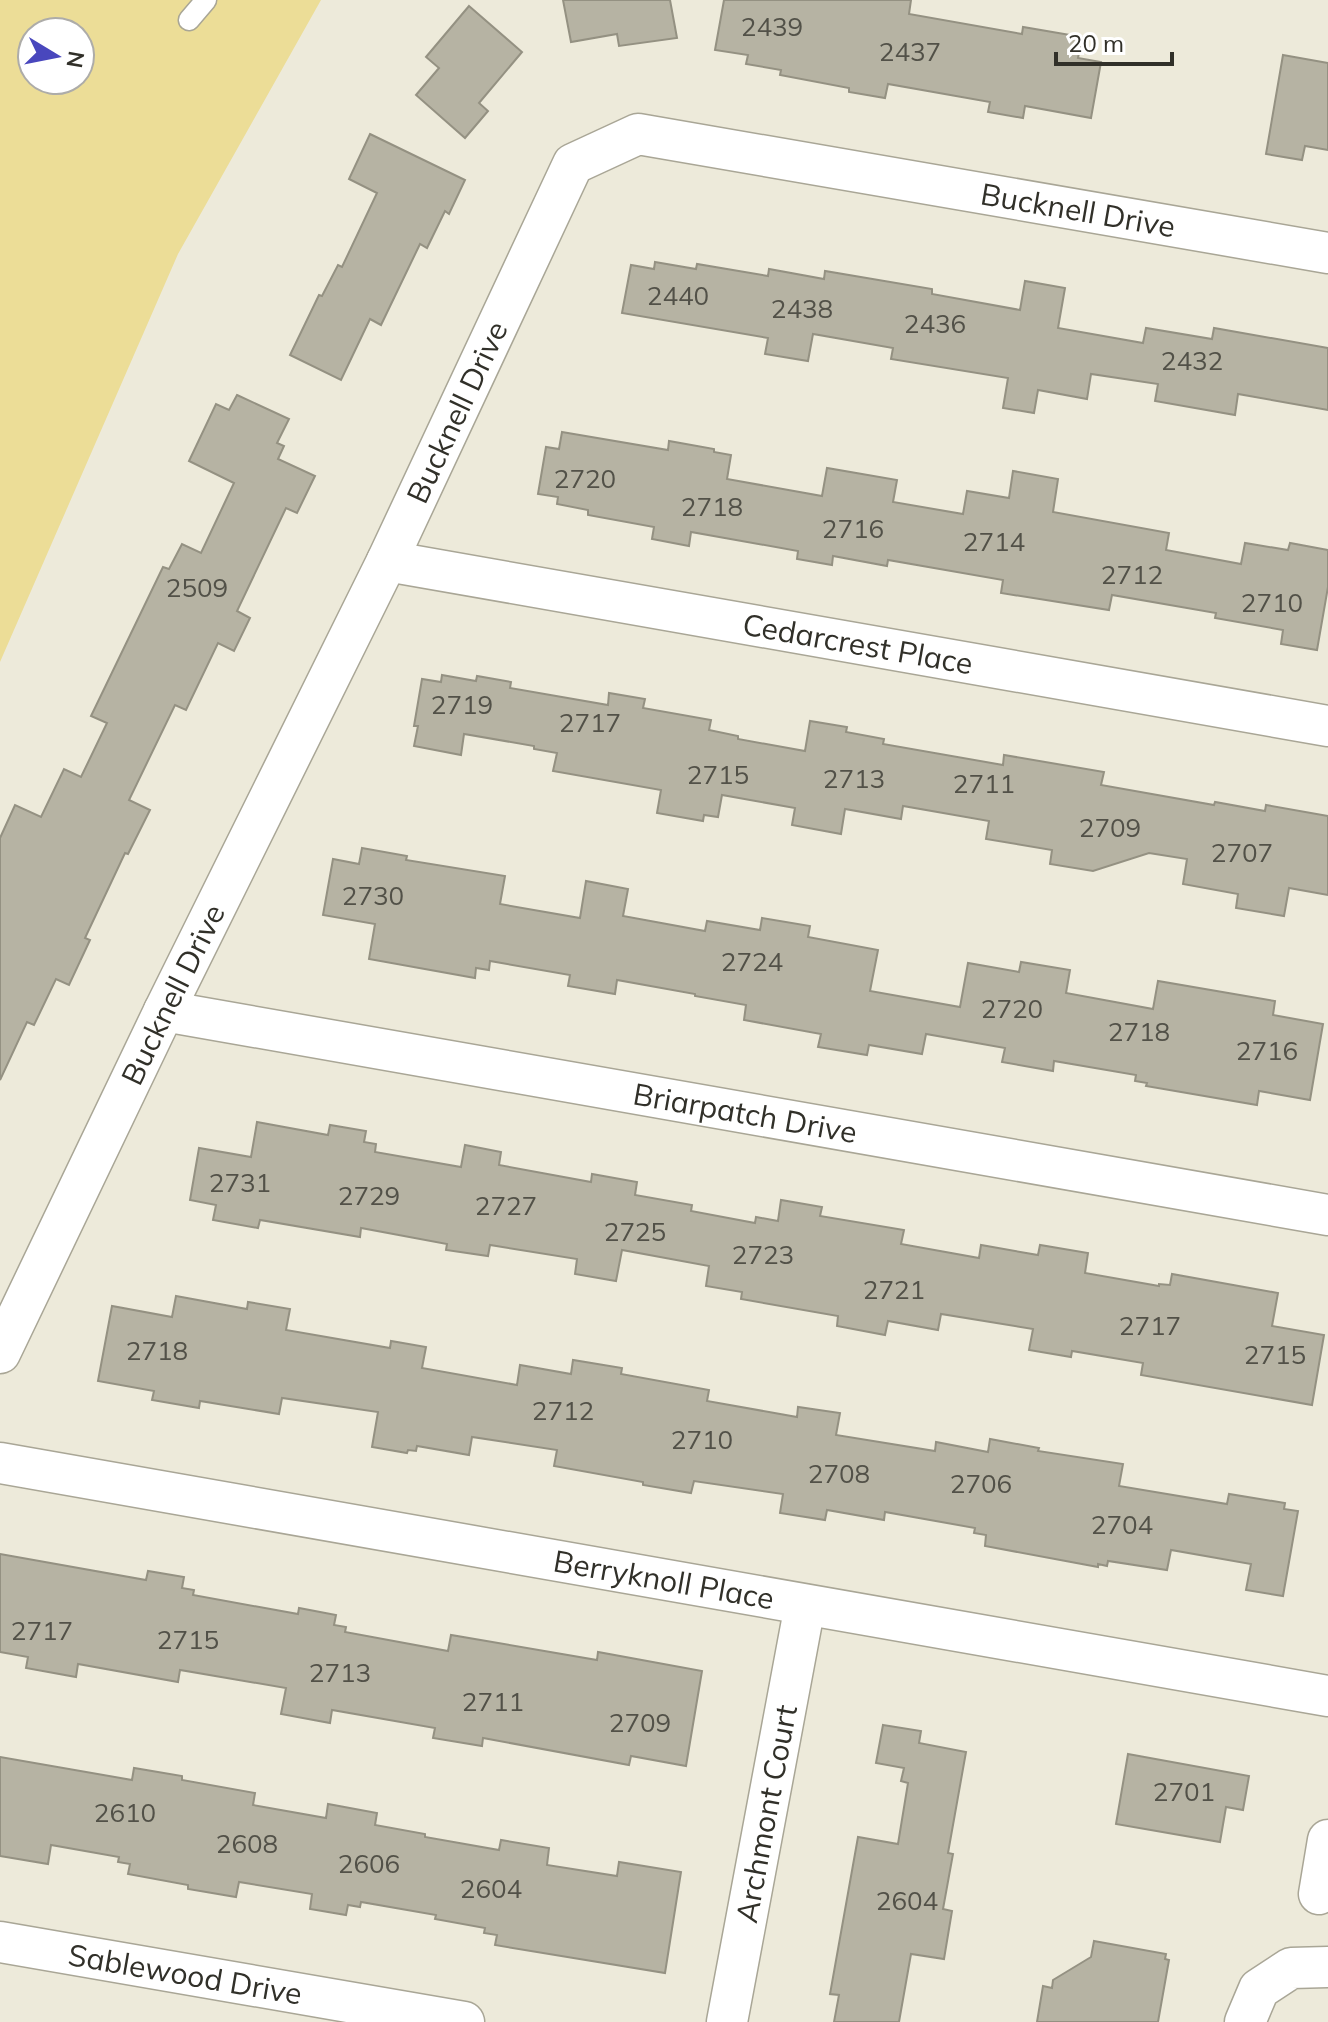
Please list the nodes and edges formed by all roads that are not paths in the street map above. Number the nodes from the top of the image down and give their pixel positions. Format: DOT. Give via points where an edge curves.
graph roads {
  1 [pos="206,0"];
  2 [pos="189,20"];
  3 [pos="1328,253"];
  4 [pos="387,561"];
  5 [pos="1328,726"];
  6 [pos="164,1011"];
  7 [pos="1328,1215"];
  8 [pos="0,1353"];
  9 [pos="0,1463"];
  10 [pos="805,1605"];
  11 [pos="1328,1696"];
  12 [pos="1328,1840"];
  13 [pos="1319,1894"];
  14 [pos="0,1942"];
  15 [pos="1328,1967"];
  16 [pos="464,2022"];
  17 [pos="727,2022"];
  18 [pos="1245,2022"];
  1 -- 2 [label="lane"];
  3 -- 4 [label="street, Bucknell Drive" via="638,134 573,164"];
  4 -- 5 [label="street, Cedarcrest Place"];
  4 -- 6 [label="street, Bucknell Drive"];
  6 -- 7 [label="street, Briarpatch Drive"];
  6 -- 8 [label="street, Bucknell Drive"];
  9 -- 10 [label="street, Berryknoll Place"];
  10 -- 11 [label="street, Berryknoll Place"];
  10 -- 17 [label="street, Archmont Court"];
  12 -- 13 [label="street"];
  14 -- 16 [label="street, Sablewood Drive"];
  15 -- 18 [label="street" via="1291,1968 1259,1989"];
}
